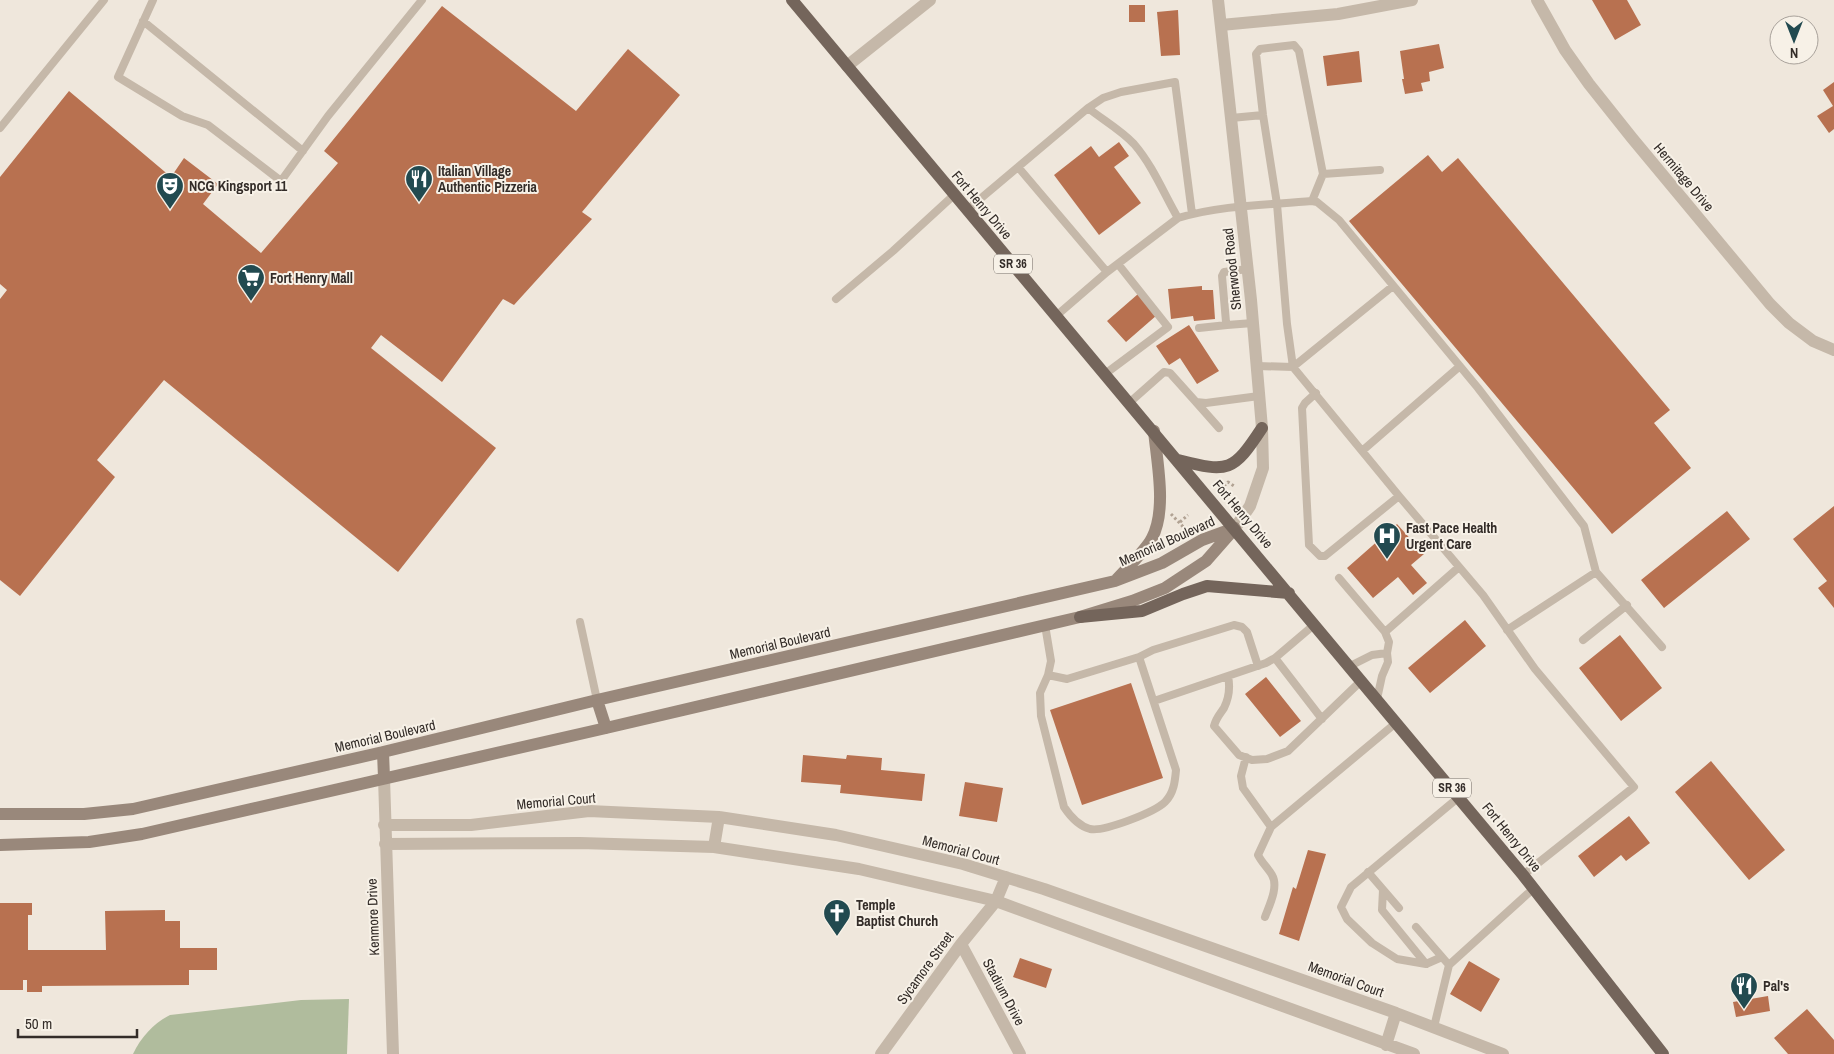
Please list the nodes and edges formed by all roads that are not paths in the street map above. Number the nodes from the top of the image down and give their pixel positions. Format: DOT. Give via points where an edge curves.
graph roads {
  1 [pos="104,0"];
  2 [pos="153,0"];
  3 [pos="422,0"];
  4 [pos="792,0"];
  5 [pos="930,0"];
  6 [pos="1218,0"];
  7 [pos="1412,0"];
  8 [pos="1537,0"];
  9 [pos="143,21"];
  10 [pos="1221,25"];
  11 [pos="848,66"];
  12 [pos="1088,108"];
  13 [pos="1263,115"];
  14 [pos="1231,118"];
  15 [pos="0,128"];
  16 [pos="303,151"];
  17 [pos="1018,167"];
  18 [pos="1380,170"];
  19 [pos="1323,174"];
  20 [pos="954,195"];
  21 [pos="1312,201"];
  22 [pos="1277,204"];
  23 [pos="1240,207"];
  24 [pos="967,210"];
  25 [pos="1192,214"];
  26 [pos="1178,218"];
  27 [pos="1118,264"];
  28 [pos="1248,269"];
  29 [pos="1107,272"];
  30 [pos="1394,286"];
  31 [pos="836,299"];
  32 [pos="1056,316"];
  33 [pos="1253,323"];
  34 [pos="1226,324"];
  35 [pos="1199,328"];
  36 [pos="1834,350"];
  37 [pos="1257,366"];
  38 [pos="1460,366"];
  39 [pos="1293,367"];
  40 [pos="1105,374"];
  41 [pos="1316,393"];
  42 [pos="1259,396"];
  43 [pos="1196,402"];
  44 [pos="1129,403"];
  45 [pos="1219,428"];
  46 [pos="1262,428"];
  47 [pos="1154,431"];
  48 [pos="1362,451"];
  49 [pos="1178,460"];
  50 [pos="1398,496"];
  51 [pos="1235,528"];
  52 [pos="1459,567"];
  53 [pos="1596,572"];
  54 [pos="1338,578"];
  55 [pos="1115,581"];
  56 [pos="1289,593"];
  57 [pos="1627,605"];
  58 [pos="1080,616"];
  59 [pos="580,622"];
  60 [pos="1315,624"];
  61 [pos="1044,625"];
  62 [pos="1507,630"];
  63 [pos="1384,632"];
  64 [pos="1583,640"];
  65 [pos="1662,647"];
  66 [pos="1387,653"];
  67 [pos="1139,657"];
  68 [pos="1275,658"];
  69 [pos="1258,666"];
  70 [pos="1350,666"];
  71 [pos="1048,675"];
  72 [pos="1228,676"];
  73 [pos="1362,680"];
  74 [pos="1377,699"];
  75 [pos="597,700"];
  76 [pos="1154,701"];
  77 [pos="1322,719"];
  78 [pos="1397,722"];
  79 [pos="606,728"];
  80 [pos="383,752"];
  81 [pos="1246,757"];
  82 [pos="384,778"];
  83 [pos="1459,797"];
  84 [pos="0,814"];
  85 [pos="45,814"];
  86 [pos="719,817"];
  87 [pos="0,824"];
  88 [pos="384,825"];
  89 [pos="1271,827"];
  90 [pos="0,844"];
  91 [pos="385,844"];
  92 [pos="714,846"];
  93 [pos="1368,872"];
  94 [pos="1524,875"];
  95 [pos="1006,877"];
  96 [pos="1534,888"];
  97 [pos="1383,890"];
  98 [pos="996,901"];
  99 [pos="1399,908"];
  100 [pos="1265,918"];
  101 [pos="1416,927"];
  102 [pos="961,944"];
  103 [pos="1442,957"];
  104 [pos="1426,964"];
  105 [pos="1449,964"];
  106 [pos="1396,1013"];
  107 [pos="1434,1027"];
  108 [pos="1386,1045"];
  109 [pos="393,1054"];
  110 [pos="881,1054"];
  111 [pos="1020,1054"];
  112 [pos="1414,1054"];
  113 [pos="1503,1054"];
  114 [pos="1663,1054"];
  1 -- 15 [label="lane"];
  2 -- 9 [label="lane"];
  3 -- 16 [label="lane"];
  4 -- 11 [label="main road, Fort Henry Drive / SR 36"];
  5 -- 11 [label="street"];
  6 -- 10 [label="street, Sherwood Road"];
  7 -- 10 [label="street" via="1338,14"];
  8 -- 36 [label="street, Hermitage Drive" via="1590,84 1770,304 1813,341"];
  9 -- 16 [label="lane"];
  9 -- 16 [label="lane" via="118,77 182,116 208,125 281,181"];
  10 -- 14 [label="street, Sherwood Road"];
  11 -- 20 [label="main road, Fort Henry Drive / SR 36"];
  12 -- 17 [label="lane"];
  12 -- 25 [label="lane" via="1121,92 1175,82"];
  12 -- 26 [label="lane" via="1134,144"];
  13 -- 14 [label="lane"];
  13 -- 19 [label="lane" via="1256,54 1260,49 1294,45 1299,51"];
  13 -- 22 [label="lane"];
  14 -- 23 [label="street, Sherwood Road"];
  17 -- 24 [label="lane"];
  17 -- 29 [label="lane"];
  18 -- 19 [label="lane"];
  19 -- 21 [label="lane"];
  20 -- 24 [label="main road, Fort Henry Drive / SR 36"];
  20 -- 31 [label="lane"];
  21 -- 22 [label="lane"];
  21 -- 30 [label="lane" via="1339,220"];
  22 -- 23 [label="lane"];
  22 -- 39 [label="lane" via="1286,324"];
  23 -- 25 [label="lane"];
  23 -- 28 [label="street, Sherwood Road"];
  24 -- 32 [label="main road, Fort Henry Drive / SR 36"];
  25 -- 26 [label="lane"];
  26 -- 27 [label="lane"];
  27 -- 29 [label="lane"];
  27 -- 40 [label="lane" via="1168,327"];
  28 -- 33 [label="street, Sherwood Road"];
  28 -- 34 [label="lane" via="1224,272 1222,276"];
  29 -- 32 [label="lane"];
  30 -- 38 [label="lane"];
  30 -- 39 [label="lane"];
  32 -- 40 [label="main road, Fort Henry Drive / SR 36"];
  33 -- 34 [label="lane"];
  33 -- 37 [label="street, Sherwood Road"];
  34 -- 35 [label="lane"];
  37 -- 39 [label="lane"];
  37 -- 42 [label="street, Sherwood Road"];
  38 -- 48 [label="lane"];
  38 -- 53 [label="lane" via="1584,526"];
  39 -- 41 [label="lane"];
  40 -- 44 [label="main road, Fort Henry Drive / SR 36"];
  41 -- 48 [label="lane"];
  41 -- 50 [label="lane" via="1302,408 1309,545 1320,556 1325,556"];
  42 -- 43 [label="lane"];
  42 -- 46 [label="street, Sherwood Road"];
  43 -- 44 [label="lane" via="1170,373 1164,372"];
  43 -- 45 [label="lane"];
  44 -- 47 [label="main road, Fort Henry Drive / SR 36"];
  46 -- 49 [label="main road" via="1238,461 1224,468"];
  46 -- 51 [label="street, Sherwood Road" via="1263,468 1250,506"];
  47 -- 49 [label="main road, Fort Henry Drive / SR 36"];
  47 -- 55 [label="main road" via="1159,518 1152,539"];
  48 -- 50 [label="lane"];
  49 -- 51 [label="main road, Fort Henry Drive / SR 36"];
  50 -- 52 [label="lane"];
  51 -- 55 [label="main road, Memorial Boulevard" via="1202,540 1162,563"];
  51 -- 56 [label="main road, Fort Henry Drive / SR 36"];
  51 -- 58 [label="main road, Memorial Boulevard" via="1206,561 1165,588"];
  52 -- 62 [label="lane"];
  52 -- 63 [label="lane"];
  53 -- 57 [label="lane"];
  53 -- 62 [label="lane"];
  54 -- 63 [label="lane"];
  55 -- 75 [label="main road, Memorial Boulevard"];
  56 -- 58 [label="main road" via="1207,586 1142,611"];
  56 -- 60 [label="main road, Fort Henry Drive / SR 36"];
  57 -- 64 [label="lane"];
  57 -- 65 [label="lane"];
  58 -- 61 [label="main road, Memorial Boulevard"];
  59 -- 75 [label="lane"];
  60 -- 68 [label="lane"];
  60 -- 70 [label="main road, Fort Henry Drive / SR 36"];
  61 -- 71 [label="lane" via="1051,662"];
  61 -- 79 [label="main road, Memorial Boulevard"];
  62 -- 94 [label="lane" via="1535,669 1634,787"];
  63 -- 66 [label="lane" via="1389,642"];
  66 -- 70 [label="lane" via="1372,655"];
  66 -- 74 [label="lane" via="1388,662"];
  67 -- 69 [label="lane" via="1234,625 1247,632"];
  67 -- 71 [label="lane" via="1067,679"];
  67 -- 76 [label="lane"];
  68 -- 69 [label="lane"];
  68 -- 77 [label="lane"];
  69 -- 72 [label="lane"];
  70 -- 73 [label="main road, Fort Henry Drive / SR 36"];
  71 -- 76 [label="lane" via="1040,693 1041,716 1057,786 1064,807 1072,818 1090,829 1110,827 1155,810 1166,801 1174,787 1176,770"];
  72 -- 76 [label="lane"];
  72 -- 81 [label="lane" via="1230,684 1225,705 1214,726 1240,755"];
  73 -- 74 [label="main road, Fort Henry Drive / SR 36"];
  73 -- 77 [label="lane"];
  74 -- 78 [label="main road, Fort Henry Drive / SR 36"];
  75 -- 79 [label="main road"];
  75 -- 80 [label="main road, Memorial Boulevard"];
  77 -- 81 [label="lane" via="1288,751 1268,759"];
  78 -- 83 [label="main road, Fort Henry Drive / SR 36"];
  78 -- 89 [label="lane"];
  79 -- 82 [label="main road, Memorial Boulevard"];
  80 -- 82 [label="main road"];
  80 -- 85 [label="main road, Memorial Boulevard" via="133,809"];
  81 -- 89 [label="lane" via="1241,776 1243,788"];
  82 -- 88 [label="street, Kenmore Drive"];
  82 -- 90 [label="main road, Memorial Boulevard" via="121,838"];
  83 -- 93 [label="lane"];
  83 -- 94 [label="main road, Fort Henry Drive / SR 36"];
  84 -- 85 [label="main road, Memorial Boulevard"];
  85 -- 87 [label="main road"];
  86 -- 88 [label="street, Memorial Court" via="589,811 471,825"];
  86 -- 92 [label="street"];
  86 -- 95 [label="street, Memorial Court" via="836,835 964,864"];
  88 -- 91 [label="street, Kenmore Drive"];
  89 -- 100 [label="lane" via="1258,856 1275,885"];
  91 -- 92 [label="street"];
  91 -- 109 [label="street, Kenmore Drive"];
  92 -- 98 [label="street" via="858,869"];
  93 -- 97 [label="lane"];
  93 -- 104 [label="lane" via="1351,887 1342,907 1347,919 1372,944 1397,959"];
  94 -- 96 [label="main road, Fort Henry Drive / SR 36"];
  95 -- 98 [label="street, Sycamore Street"];
  95 -- 106 [label="street, Memorial Court"];
  96 -- 105 [label="lane"];
  96 -- 114 [label="main road, Fort Henry Drive / SR 36"];
  97 -- 99 [label="lane"];
  97 -- 104 [label="lane" via="1382,910"];
  98 -- 102 [label="street, Sycamore Street"];
  98 -- 108 [label="street"];
  101 -- 103 [label="lane"];
  102 -- 110 [label="street, Sycamore Street"];
  102 -- 111 [label="street, Stadium Drive"];
  103 -- 104 [label="lane"];
  103 -- 105 [label="lane"];
  105 -- 107 [label="lane"];
  106 -- 107 [label="street, Memorial Court"];
  106 -- 108 [label="street"];
  107 -- 113 [label="street, Memorial Court"];
  108 -- 112 [label="street"];
}
